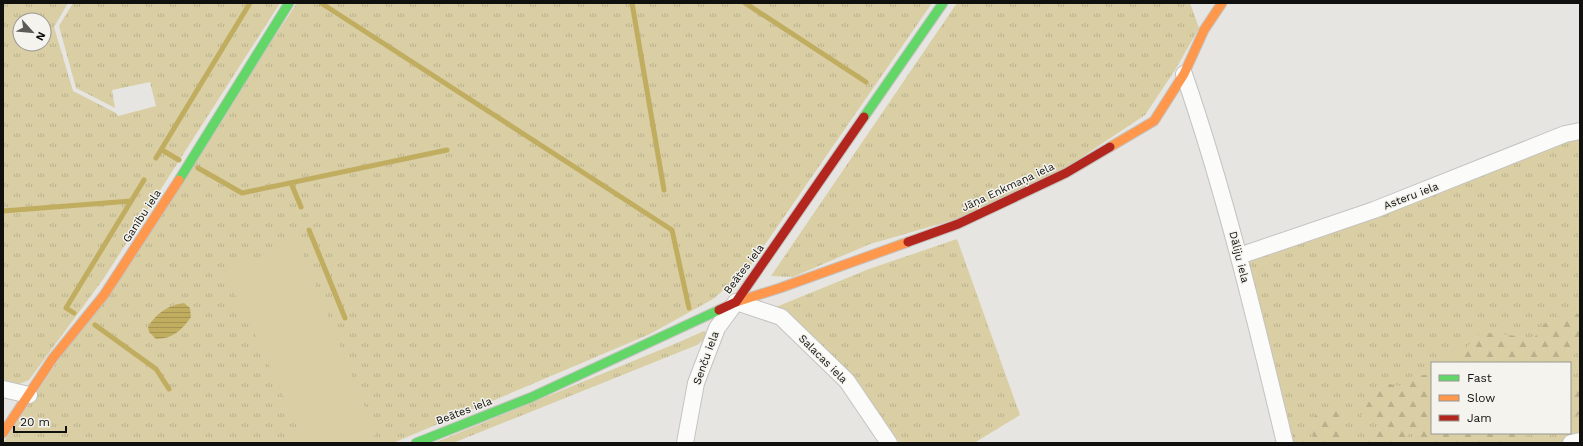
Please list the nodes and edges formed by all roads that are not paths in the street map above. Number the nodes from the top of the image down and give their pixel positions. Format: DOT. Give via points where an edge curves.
graph roads {
  1 [pos="289,3"];
  2 [pos="943,3"];
  3 [pos="1222,3"];
  4 [pos="1184,74"];
  5 [pos="1580,131"];
  6 [pos="1239,256"];
  7 [pos="736,302"];
  8 [pos="3,389"];
  9 [pos="28,395"];
  10 [pos="3,433"];
  11 [pos="1580,441"];
  12 [pos="416,443"];
  13 [pos="685,443"];
  14 [pos="889,443"];
  15 [pos="1285,443"];
  16 [pos="1571,443"];
  1 -- 9 [label="street, Ganību iela" via="109,288 53,358"];
  2 -- 7 [label="street, Beātes iela"];
  3 -- 4 [label="street, Jāņa Enkmaņa iela" via="1204,30"];
  4 -- 6 [label="street, Dāliju iela"];
  4 -- 7 [label="street, Jāņa Enkmaņa iela" via="1154,121 1066,173 958,224"];
  5 -- 6 [label="street, Asteru iela" via="1566,134 1374,210"];
  6 -- 15 [label="street, Dāliju iela"];
  7 -- 12 [label="street, Beātes iela" via="532,397"];
  7 -- 13 [label="street, Senču iela" via="717,328 696,383"];
  7 -- 14 [label="street, Salacas iela" via="781,317 847,381"];
  8 -- 9 [label="street"];
  9 -- 10 [label="street, Ganību iela"];
  11 -- 16 [label="street"];
}
